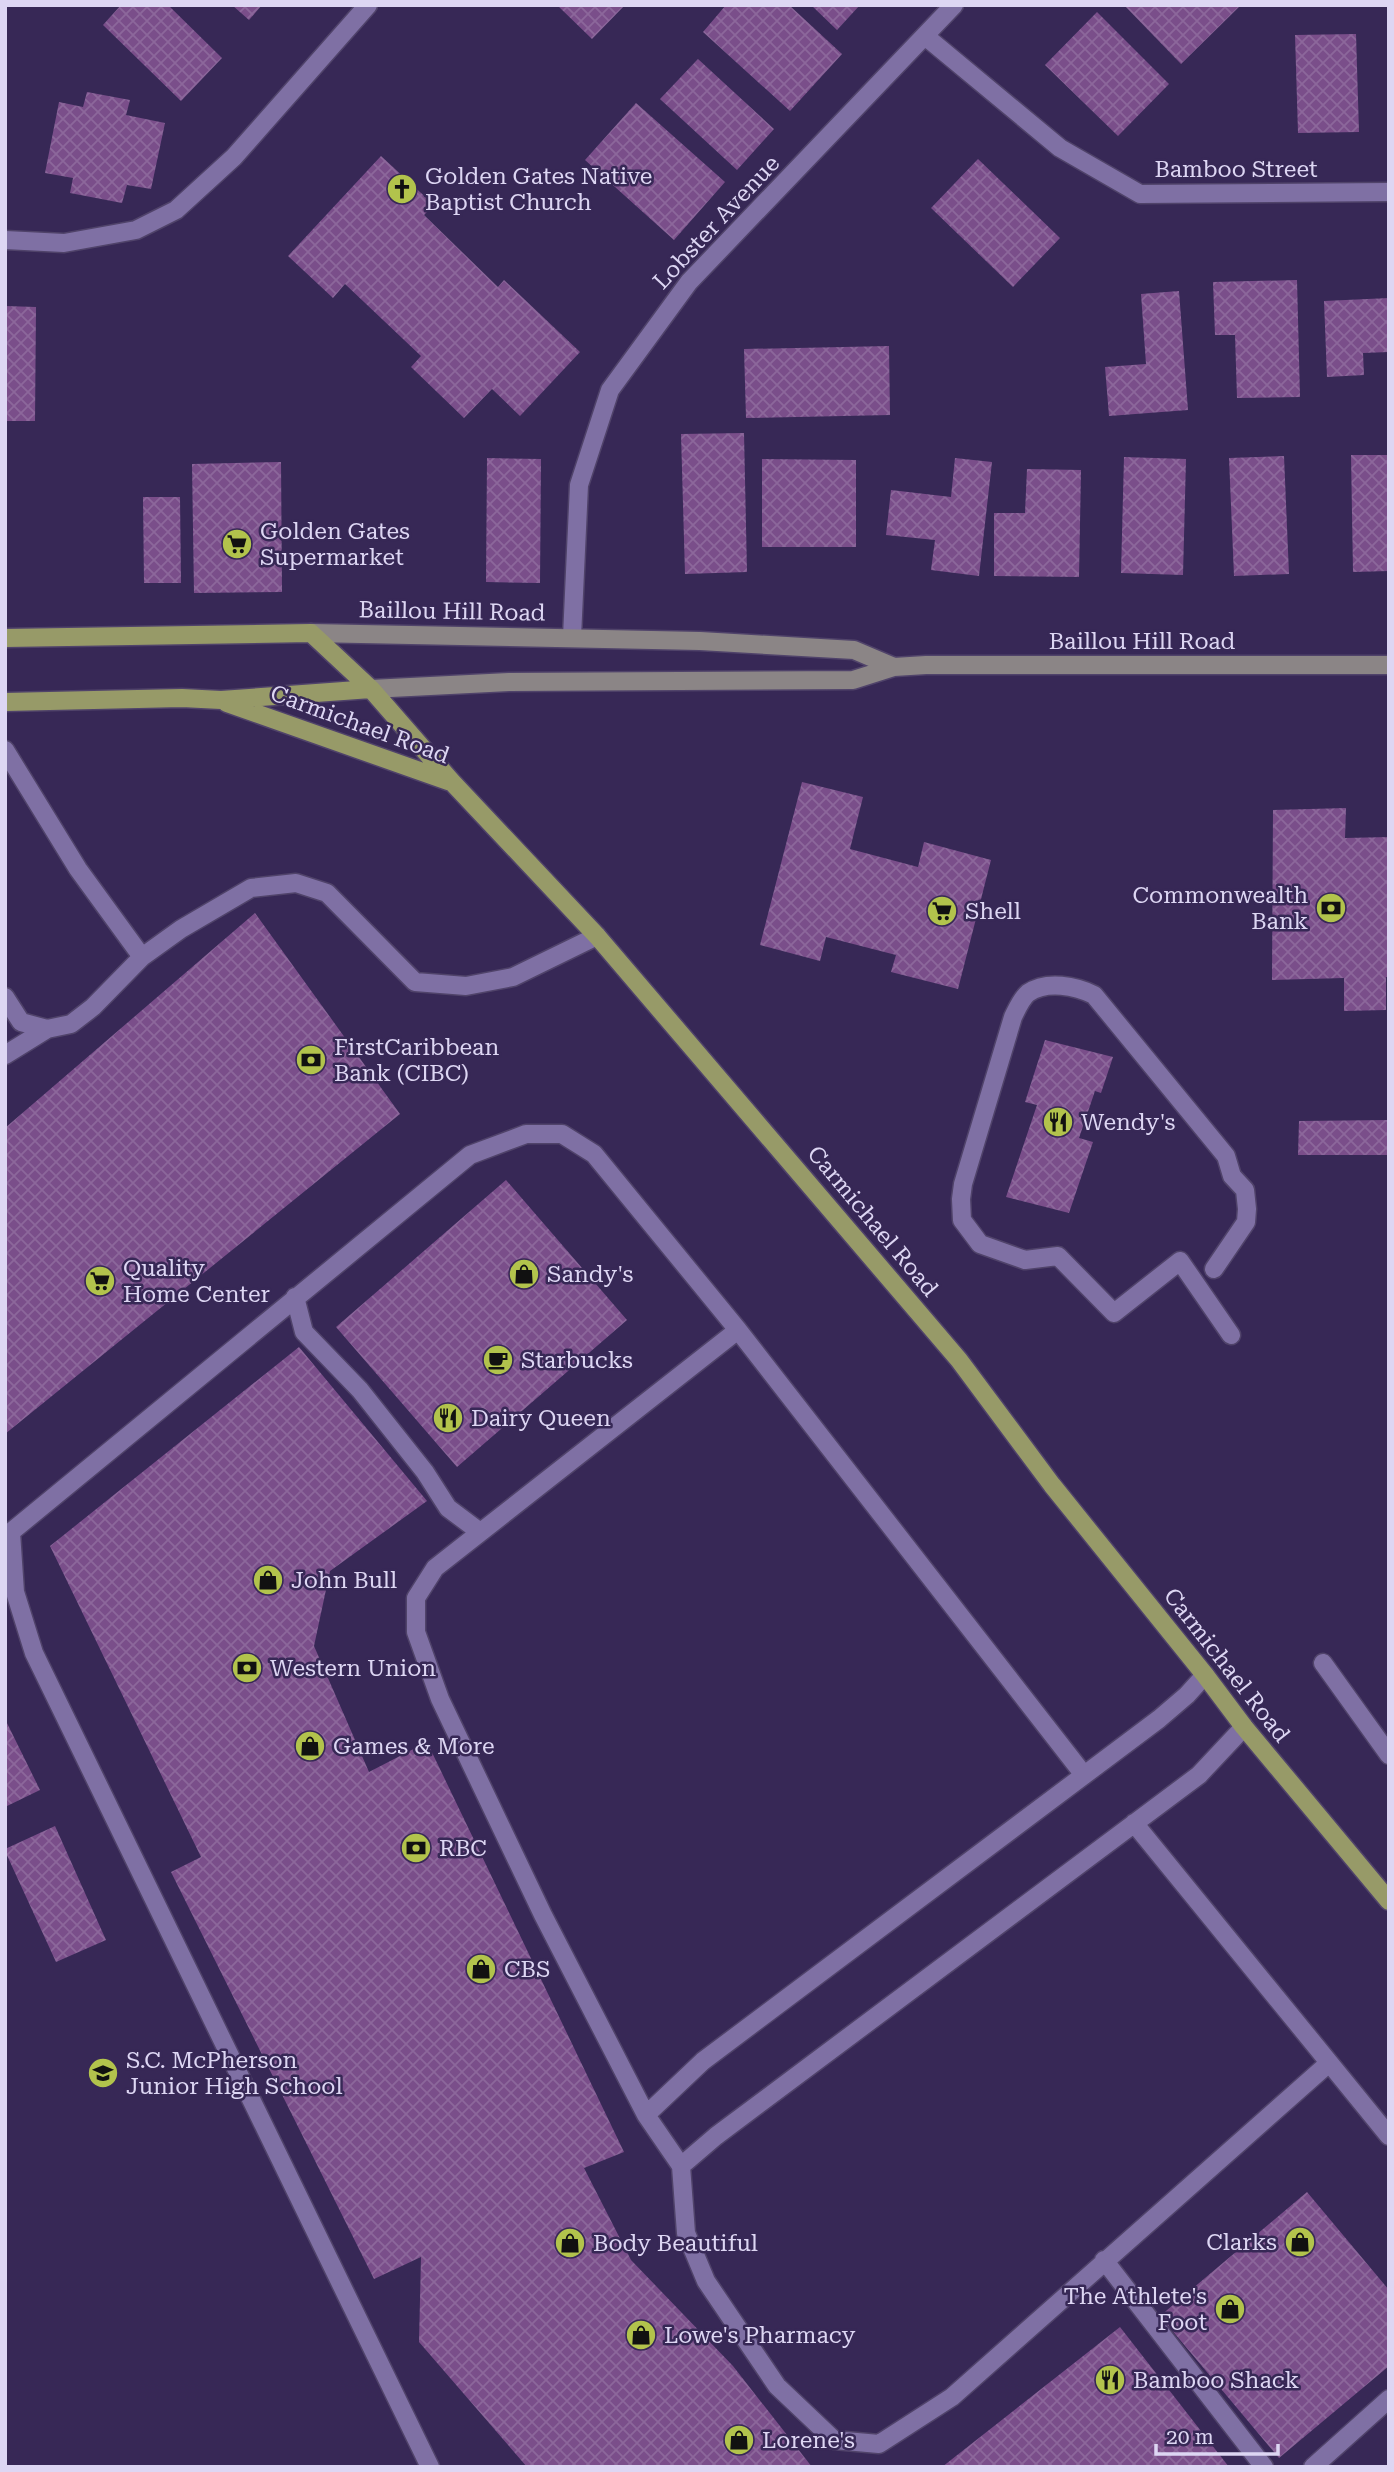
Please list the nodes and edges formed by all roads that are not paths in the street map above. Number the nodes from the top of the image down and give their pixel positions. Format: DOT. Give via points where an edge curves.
graph roads {
  1 [pos="368,5"];
  2 [pos="954,5"];
  3 [pos="925,36"];
  4 [pos="1389,192"];
  5 [pos="5,240"];
  6 [pos="311,633"];
  7 [pos="572,637"];
  8 [pos="5,638"];
  9 [pos="1389,665"];
  10 [pos="894,667"];
  11 [pos="372,689"];
  12 [pos="221,701"];
  13 [pos="5,702"];
  14 [pos="5,750"];
  15 [pos="452,782"];
  16 [pos="597,936"];
  17 [pos="142,957"];
  18 [pos="5,997"];
  19 [pos="47,1029"];
  20 [pos="5,1055"];
  21 [pos="1214,1269"];
  22 [pos="295,1297"];
  23 [pos="738,1330"];
  24 [pos="1231,1335"];
  25 [pos="480,1532"];
  26 [pos="1323,1663"];
  27 [pos="1205,1675"];
  28 [pos="1244,1727"];
  29 [pos="1389,1755"];
  30 [pos="1084,1775"];
  31 [pos="1134,1823"];
  32 [pos="1389,1901"];
  33 [pos="1329,2063"];
  34 [pos="646,2115"];
  35 [pos="1389,2136"];
  36 [pos="681,2166"];
  37 [pos="1104,2260"];
  38 [pos="1389,2399"];
  39 [pos="430,2467"];
  40 [pos="1264,2467"];
  41 [pos="1312,2467"];
  1 -- 5 [label="street" via="234,157 176,209 136,230 64,243"];
  2 -- 3 [label="street, Lobster Avenue"];
  3 -- 4 [label="street, Bamboo Street" via="1060,148 1140,194"];
  3 -- 7 [label="street, Lobster Avenue" via="689,282 610,390 579,485"];
  6 -- 7 [label="main road, Baillou Hill Road"];
  6 -- 8 [label="main road, Baillou Hill Road"];
  6 -- 11 [label="main road"];
  7 -- 10 [label="main road, Baillou Hill Road" via="854,650"];
  9 -- 10 [label="main road, Baillou Hill Road"];
  10 -- 11 [label="main road, Baillou Hill Road" via="853,680 509,682"];
  11 -- 12 [label="main road, Baillou Hill Road"];
  11 -- 15 [label="main road"];
  12 -- 13 [label="main road, Baillou Hill Road"];
  12 -- 15 [label="main road, Carmichael Road"];
  14 -- 17 [label="street" via="78,869"];
  15 -- 16 [label="main road, Carmichael Road"];
  16 -- 17 [label="street" via="513,977 466,986 415,982 327,893 296,883 251,888"];
  16 -- 27 [label="main road, Carmichael Road" via="959,1360 1052,1485"];
  17 -- 19 [label="street" via="71,1024"];
  18 -- 19 [label="street" via="21,1023"];
  19 -- 20 [label="street"];
  21 -- 24 [label="street" via="1246,1222 1245,1191 1232,1176 1226,1156 1094,995 1053,986 1027,994 1013,1017 963,1184 962,1220 980,1244 1025,1259 1058,1256 1114,1313 1180,1261"];
  22 -- 23 [label="street" via="470,1155 526,1134 562,1134 594,1154"];
  22 -- 25 [label="street" via="303,1332 360,1390 448,1508"];
  22 -- 39 [label="street" via="11,1532 15,1592 34,1653"];
  23 -- 25 [label="street"];
  23 -- 30 [label="street"];
  25 -- 34 [label="street" via="435,1568 416,1598 416,1632 440,1699 490,1806"];
  26 -- 29 [label="street"];
  27 -- 28 [label="main road, Carmichael Road"];
  27 -- 30 [label="street" via="1159,1719"];
  28 -- 31 [label="street" via="1199,1775"];
  28 -- 32 [label="main road, Carmichael Road"];
  30 -- 34 [label="street" via="703,2061"];
  31 -- 33 [label="street"];
  31 -- 36 [label="street"];
  33 -- 35 [label="street"];
  33 -- 37 [label="street"];
  34 -- 36 [label="street"];
  36 -- 37 [label="street" via="686,2233 706,2281 777,2386 834,2440 879,2444 953,2396"];
  37 -- 40 [label="street"];
  38 -- 41 [label="street"];
}
